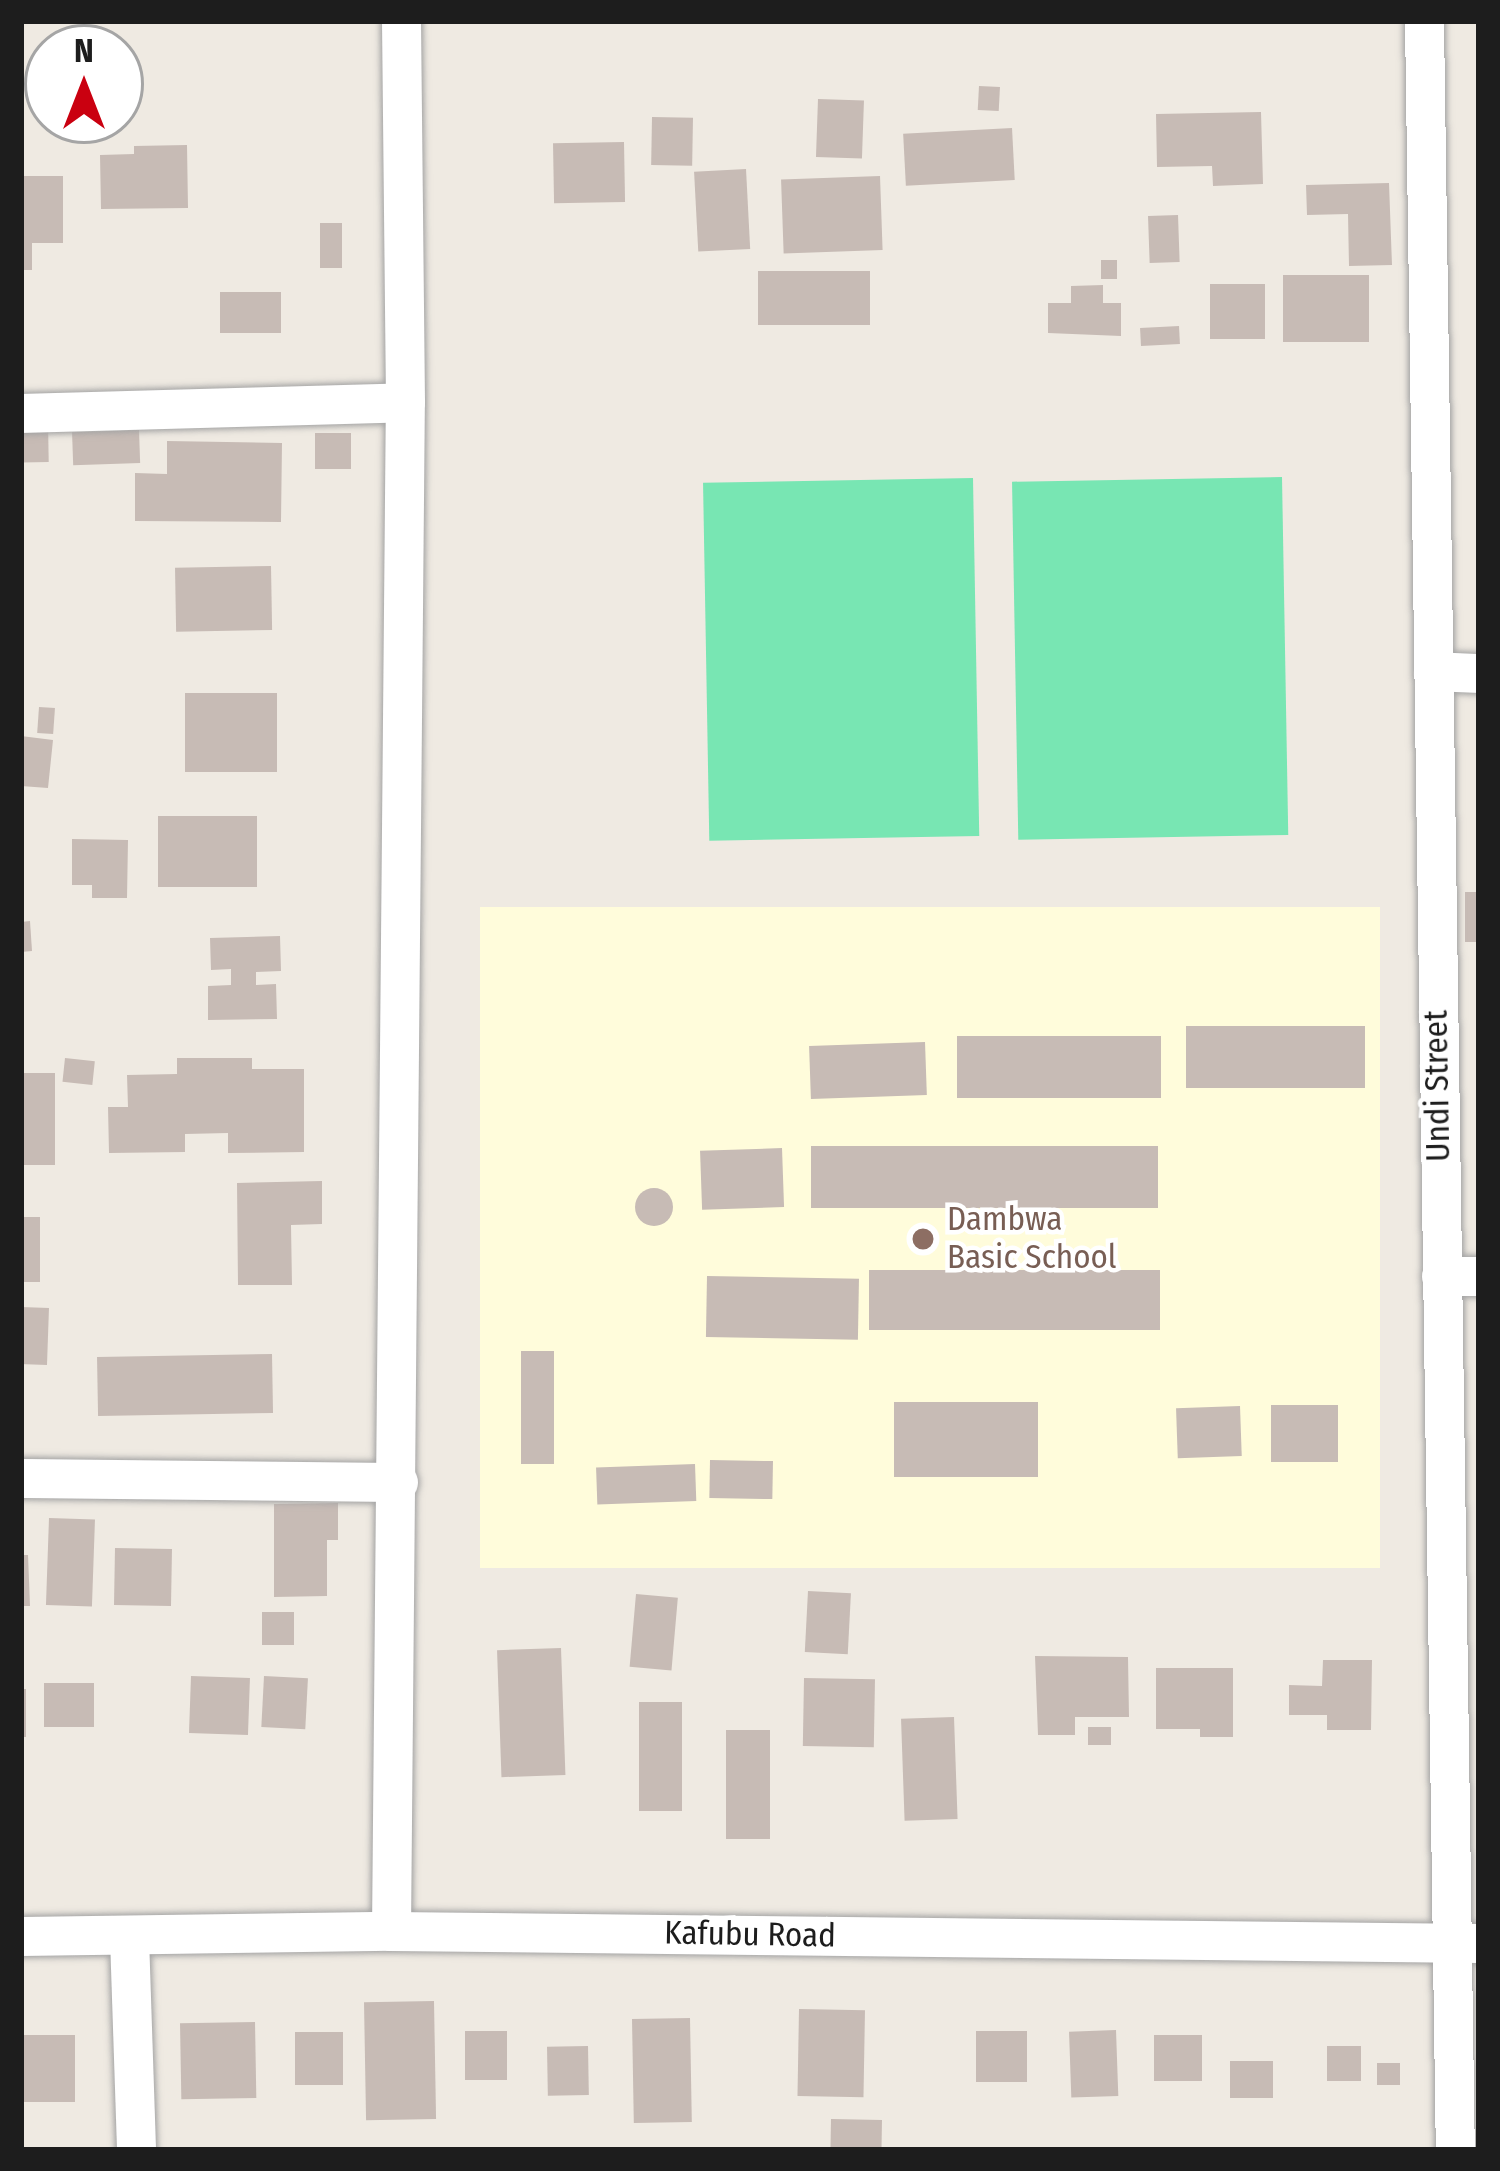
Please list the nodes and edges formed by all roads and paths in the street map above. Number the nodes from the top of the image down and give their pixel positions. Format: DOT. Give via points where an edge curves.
graph roads {
  1 [pos="401,21"];
  2 [pos="1424,21"];
  3 [pos="405,402"];
  4 [pos="21,413"];
  5 [pos="1433,671"];
  6 [pos="1479,673"];
  7 [pos="1460,1276"];
  8 [pos="21,1478"];
  9 [pos="398,1482"];
  10 [pos="391,1931"];
  11 [pos="21,1936"];
  12 [pos="128,1937"];
  13 [pos="1464,1943"];
  14 [pos="136,2150"];
  15 [pos="1455,2150"];
  1 -- 3 [label="street"];
  2 -- 5 [label="street, Undi Street"];
  3 -- 4 [label="street"];
  3 -- 9 [label="street"];
  5 -- 6 [label="street"];
  5 -- 7 [label="street, Undi Street"];
  7 -- 13 [label="street, Undi Street"];
  8 -- 9 [label="street"];
  9 -- 10 [label="street"];
  10 -- 12 [label="street, Kafubu Road"];
  10 -- 13 [label="street, Kafubu Road"];
  11 -- 12 [label="street, Kafubu Road"];
  12 -- 14 [label="street"];
  13 -- 15 [label="street, Undi Street"];
}
